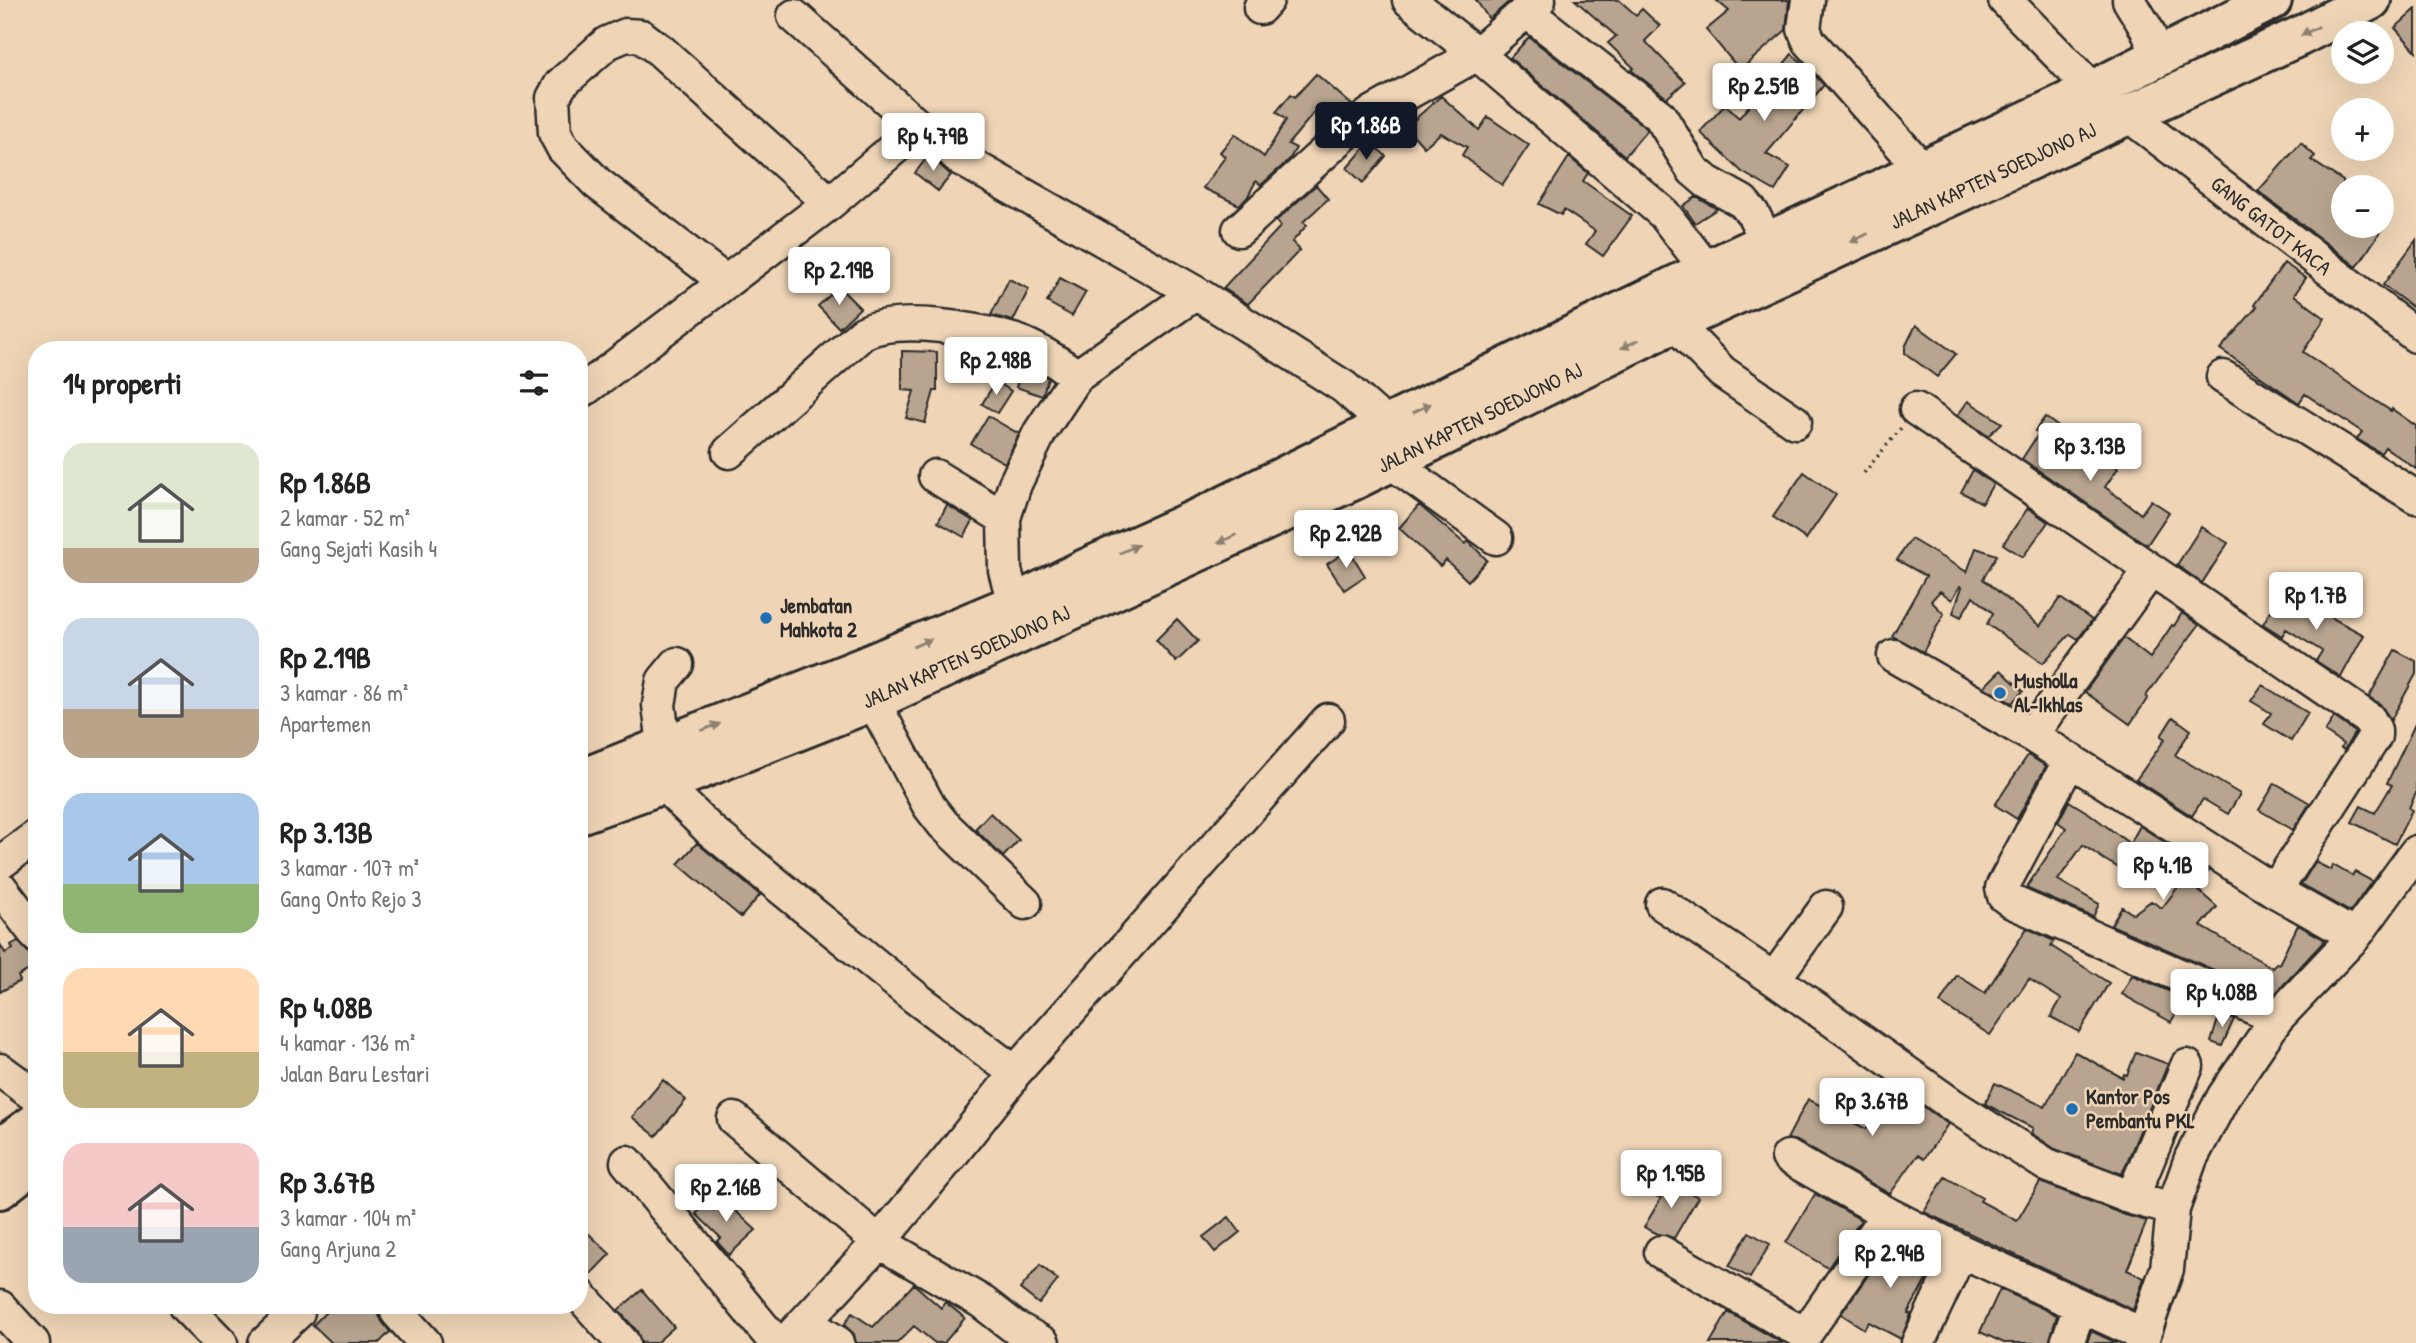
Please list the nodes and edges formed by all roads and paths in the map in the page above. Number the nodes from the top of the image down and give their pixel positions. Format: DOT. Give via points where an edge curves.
graph roads {
  1 [pos="1409,0"];
  2 [pos="1808,0"];
  3 [pos="2005,0"];
  4 [pos="2129,0"];
  5 [pos="2371,0"];
  6 [pos="2265,1"];
  7 [pos="1532,6"];
  8 [pos="794,16"];
  9 [pos="1477,54"];
  10 [pos="2159,57"];
  11 [pos="2093,90"];
  12 [pos="2127,114"];
  13 [pos="919,127"];
  14 [pos="1922,169"];
  15 [pos="830,203"];
  16 [pos="1239,230"];
  17 [pos="1767,242"];
  18 [pos="1707,270"];
  19 [pos="726,282"];
  20 [pos="1196,293"];
  21 [pos="1674,323"];
  22 [pos="2416,336"];
  23 [pos="1077,376"];
  24 [pos="2223,377"];
  25 [pos="588,387"];
  26 [pos="1916,408"];
  27 [pos="1795,422"];
  28 [pos="1387,425"];
  29 [pos="729,452"];
  30 [pos="1391,462"];
  31 [pos="1345,465"];
  32 [pos="935,476"];
  33 [pos="2416,497"];
  34 [pos="1003,518"];
  35 [pos="1496,538"];
  36 [pos="2151,570"];
  37 [pos="1014,604"];
  38 [pos="1894,656"];
  39 [pos="677,664"];
  40 [pos="873,701"];
  41 [pos="1328,720"];
  42 [pos="2031,735"];
  43 [pos="664,745"];
  44 [pos="2070,761"];
  45 [pos="588,776"];
  46 [pos="663,784"];
  47 [pos="588,811"];
  48 [pos="28,843"];
  49 [pos="2416,852"];
  50 [pos="0,863"];
  51 [pos="0,887"];
  52 [pos="2275,891"];
  53 [pos="1025,903"];
  54 [pos="1662,904"];
  55 [pos="1826,907"];
  56 [pos="28,924"];
  57 [pos="2355,936"];
  58 [pos="1774,979"];
  59 [pos="2277,1018"];
  60 [pos="2188,1066"];
  61 [pos="0,1070"];
  62 [pos="1011,1077"];
  63 [pos="28,1090"];
  64 [pos="734,1119"];
  65 [pos="28,1128"];
  66 [pos="0,1148"];
  67 [pos="1788,1157"];
  68 [pos="627,1162"];
  69 [pos="28,1167"];
  70 [pos="0,1189"];
  71 [pos="2132,1198"];
  72 [pos="2174,1209"];
  73 [pos="1888,1214"];
  74 [pos="879,1242"];
  75 [pos="1961,1251"];
  76 [pos="1661,1252"];
  77 [pos="588,1304"];
  78 [pos="0,1307"];
  79 [pos="2080,1307"];
  80 [pos="193,1314"];
  81 [pos="296,1314"];
  82 [pos="400,1314"];
  83 [pos="795,1332"];
  84 [pos="1803,1338"];
  85 [pos="2142,1339"];
  86 [pos="33,1343"];
  87 [pos="221,1343"];
  88 [pos="265,1343"];
  89 [pos="425,1343"];
  90 [pos="624,1343"];
  91 [pos="776,1343"];
  92 [pos="838,1343"];
  93 [pos="1043,1343"];
  94 [pos="1918,1343"];
  95 [pos="2067,1343"];
  1 -- 9 [label="street"];
  2 -- 14 [label="street" via="1804,29 1810,41"];
  3 -- 11 [label="street"];
  4 -- 10 [label="street"];
  5 -- 12 [label="main road, JALAN KAPTEN SOEDJONO AJ, one-way"];
  6 -- 10 [label="main road, JALAN KAPTEN SOEDJONO AJ"];
  7 -- 9 [label="street"];
  7 -- 17 [label="street" via="1660,116 1693,170 1743,202"];
  8 -- 13 [label="street"];
  9 -- 16 [label="street" via="1372,113"];
  9 -- 18 [label="street" via="1664,214"];
  10 -- 11 [label="main road, JALAN KAPTEN SOEDJONO AJ"];
  11 -- 14 [label="main road, JALAN KAPTEN SOEDJONO AJ"];
  12 -- 21 [label="main road, JALAN KAPTEN SOEDJONO AJ, one-way"];
  12 -- 22 [label="street, GANG GATOT KACA"];
  13 -- 15 [label="street"];
  13 -- 20 [label="street" via="994,180"];
  14 -- 17 [label="main road, JALAN KAPTEN SOEDJONO AJ"];
  15 -- 19 [label="street"];
  15 -- 19 [label="street" via="641,36 626,35 607,43 561,84 553,99 555,133 563,148 597,183"];
  17 -- 18 [label="main road, JALAN KAPTEN SOEDJONO AJ"];
  28 -- 18 [label="main road, JALAN KAPTEN SOEDJONO AJ, one-way"];
  19 -- 25 [label="street"];
  20 -- 23 [label="street"];
  20 -- 28 [label="street" via="1344,387"];
  21 -- 27 [label="street" via="1722,372"];
  21 -- 30 [label="main road, JALAN KAPTEN SOEDJONO AJ, one-way"];
  23 -- 29 [label="street" via="1039,352 992,335 938,326 885,325 863,333"];
  23 -- 34 [label="street" via="1040,432"];
  24 -- 33 [label="street"];
  26 -- 36 [label="street"];
  28 -- 31 [label="main road, JALAN KAPTEN SOEDJONO AJ"];
  30 -- 31 [label="main road, JALAN KAPTEN SOEDJONO AJ"];
  30 -- 35 [label="street"];
  37 -- 31 [label="main road, JALAN KAPTEN SOEDJONO AJ, one-way" via="1214,511"];
  31 -- 40 [label="main road, JALAN KAPTEN SOEDJONO AJ, one-way"];
  32 -- 34 [label="street"];
  34 -- 37 [label="street" via="1005,570"];
  36 -- 42 [label="street"];
  36 -- 52 [label="street" via="2369,719 2375,730"];
  43 -- 37 [label="main road, JALAN KAPTEN SOEDJONO AJ, one-way"];
  38 -- 42 [label="street"];
  39 -- 43 [label="street" via="663,681 659,705"];
  40 -- 46 [label="main road, JALAN KAPTEN SOEDJONO AJ"];
  40 -- 53 [label="street" via="929,806"];
  41 -- 62 [label="street"];
  42 -- 44 [label="street"];
  43 -- 45 [label="main road, JALAN KAPTEN SOEDJONO AJ"];
  44 -- 52 [label="street"];
  44 -- 59 [label="street" via="2002,888 2004,896"];
  46 -- 47 [label="main road, JALAN KAPTEN SOEDJONO AJ"];
  46 -- 62 [label="street" via="710,830 1009,1069"];
  48 -- 50 [label="street"];
  49 -- 57 [label="street"];
  51 -- 56 [label="street"];
  52 -- 57 [label="street"];
  54 -- 58 [label="street"];
  55 -- 58 [label="street"];
  57 -- 59 [label="street"];
  58 -- 71 [label="street" via="1954,1106 2047,1165"];
  59 -- 72 [label="street" via="2224,1096 2191,1158"];
  60 -- 71 [label="street"];
  61 -- 63 [label="street"];
  62 -- 74 [label="street"];
  64 -- 74 [label="street"];
  65 -- 66 [label="main road"];
  67 -- 73 [label="street"];
  68 -- 91 [label="street"];
  69 -- 70 [label="main road"];
  71 -- 72 [label="street"];
  72 -- 85 [label="street" via="2167,1269"];
  73 -- 75 [label="street"];
  73 -- 84 [label="street"];
  74 -- 83 [label="street"];
  74 -- 93 [label="street" via="982,1301"];
  75 -- 79 [label="street"];
  75 -- 94 [label="street"];
  76 -- 84 [label="street"];
  77 -- 90 [label="street"];
  78 -- 86 [label="street"];
  79 -- 85 [label="street"];
  79 -- 95 [label="street"];
  80 -- 87 [label="street"];
  81 -- 88 [label="street"];
  82 -- 89 [label="street"];
  83 -- 92 [label="street"];
}
